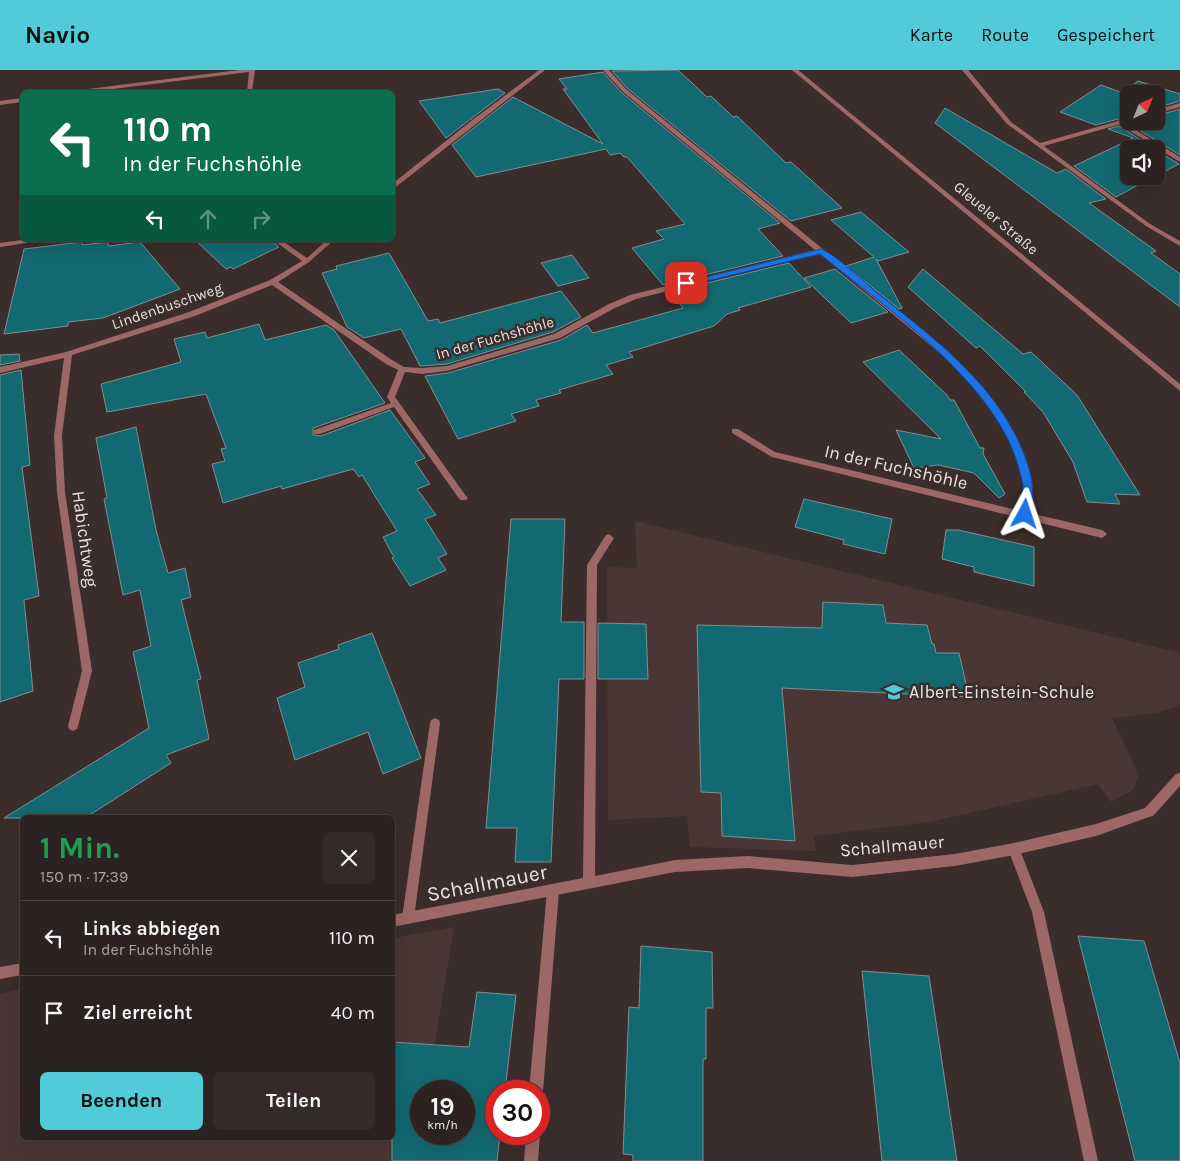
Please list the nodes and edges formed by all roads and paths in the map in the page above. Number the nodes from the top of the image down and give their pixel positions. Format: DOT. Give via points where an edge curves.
graph roads {
  1 [pos="252,70"];
  2 [pos="542,70"];
  3 [pos="606,70"];
  4 [pos="795,70"];
  5 [pos="965,70"];
  6 [pos="96,90"];
  7 [pos="250,90"];
  8 [pos="20,100"];
  9 [pos="0,103"];
  10 [pos="1180,105"];
  11 [pos="1165,109"];
  12 [pos="1119,122"];
  13 [pos="1039,145"];
  14 [pos="1180,160"];
  15 [pos="395,186"];
  16 [pos="20,242"];
  17 [pos="279,242"];
  18 [pos="329,242"];
  19 [pos="1180,244"];
  20 [pos="0,245"];
  21 [pos="821,251"];
  22 [pos="306,261"];
  23 [pos="273,282"];
  24 [pos="68,354"];
  25 [pos="402,369"];
  26 [pos="0,370"];
  27 [pos="1180,388"];
  28 [pos="395,404"];
  29 [pos="735,431"];
  30 [pos="317,432"];
  31 [pos="463,498"];
  32 [pos="1025,514"];
  33 [pos="1102,534"];
  34 [pos="609,538"];
  35 [pos="435,723"];
  36 [pos="73,726"];
  37 [pos="1180,778"];
  38 [pos="1014,849"];
  39 [pos="589,882"];
  40 [pos="552,891"];
  41 [pos="408,918"];
  42 [pos="395,920"];
  43 [pos="20,969"];
  44 [pos="0,974"];
  45 [pos="537,1080"];
  46 [pos="532,1145"];
  47 [pos="531,1161"];
  48 [pos="1091,1161"];
  1 -- 6 [label="street"];
  1 -- 7 [label="street"];
  2 -- 15 [label="street"];
  3 -- 21 [label="street" via="624,90"];
  4 -- 27 [label="street, Gleueler Straße"];
  5 -- 13 [label="street" via="1009,123"];
  8 -- 9 [label="street"];
  10 -- 11 [label="street"];
  12 -- 13 [label="street"];
  12 -- 14 [label="street"];
  13 -- 19 [label="street" via="1148,225"];
  16 -- 20 [label="street"];
  17 -- 22 [label="street"];
  18 -- 22 [label="street, Lindenbuschweg"];
  21 -- 25 [label="street, In der Fuchshöhle" via="633,297 557,336 447,368"];
  21 -- 32 [label="street" via="944,352 971,379 997,413 1018,450 1028,483"];
  22 -- 23 [label="street, Lindenbuschweg"];
  23 -- 24 [label="street, Lindenbuschweg" via="192,314"];
  23 -- 25 [label="street, In der Fuchshöhle"];
  24 -- 26 [label="street, Lindenbuschweg"];
  24 -- 36 [label="street, Habichtweg" via="58,436 61,482 87,671"];
  25 -- 28 [label="street" via="391,397"];
  28 -- 30 [label="street"];
  28 -- 31 [label="street"];
  29 -- 32 [label="street, In der Fuchshöhle" via="772,454"];
  32 -- 33 [label="street, In der Fuchshöhle"];
  34 -- 39 [label="street" via="592,565"];
  35 -- 41 [label="street"];
  37 -- 38 [label="street, Schallmauer" via="1148,812 1096,830"];
  38 -- 39 [label="street, Schallmauer" via="955,860 852,871 748,862 675,866"];
  38 -- 48 [label="street" via="1038,912"];
  39 -- 40 [label="street, Schallmauer"];
  40 -- 41 [label="street, Schallmauer"];
  40 -- 45 [label="street"];
  41 -- 42 [label="street, Schallmauer"];
  43 -- 44 [label="street"];
  46 -- 47 [label="street"];
}
